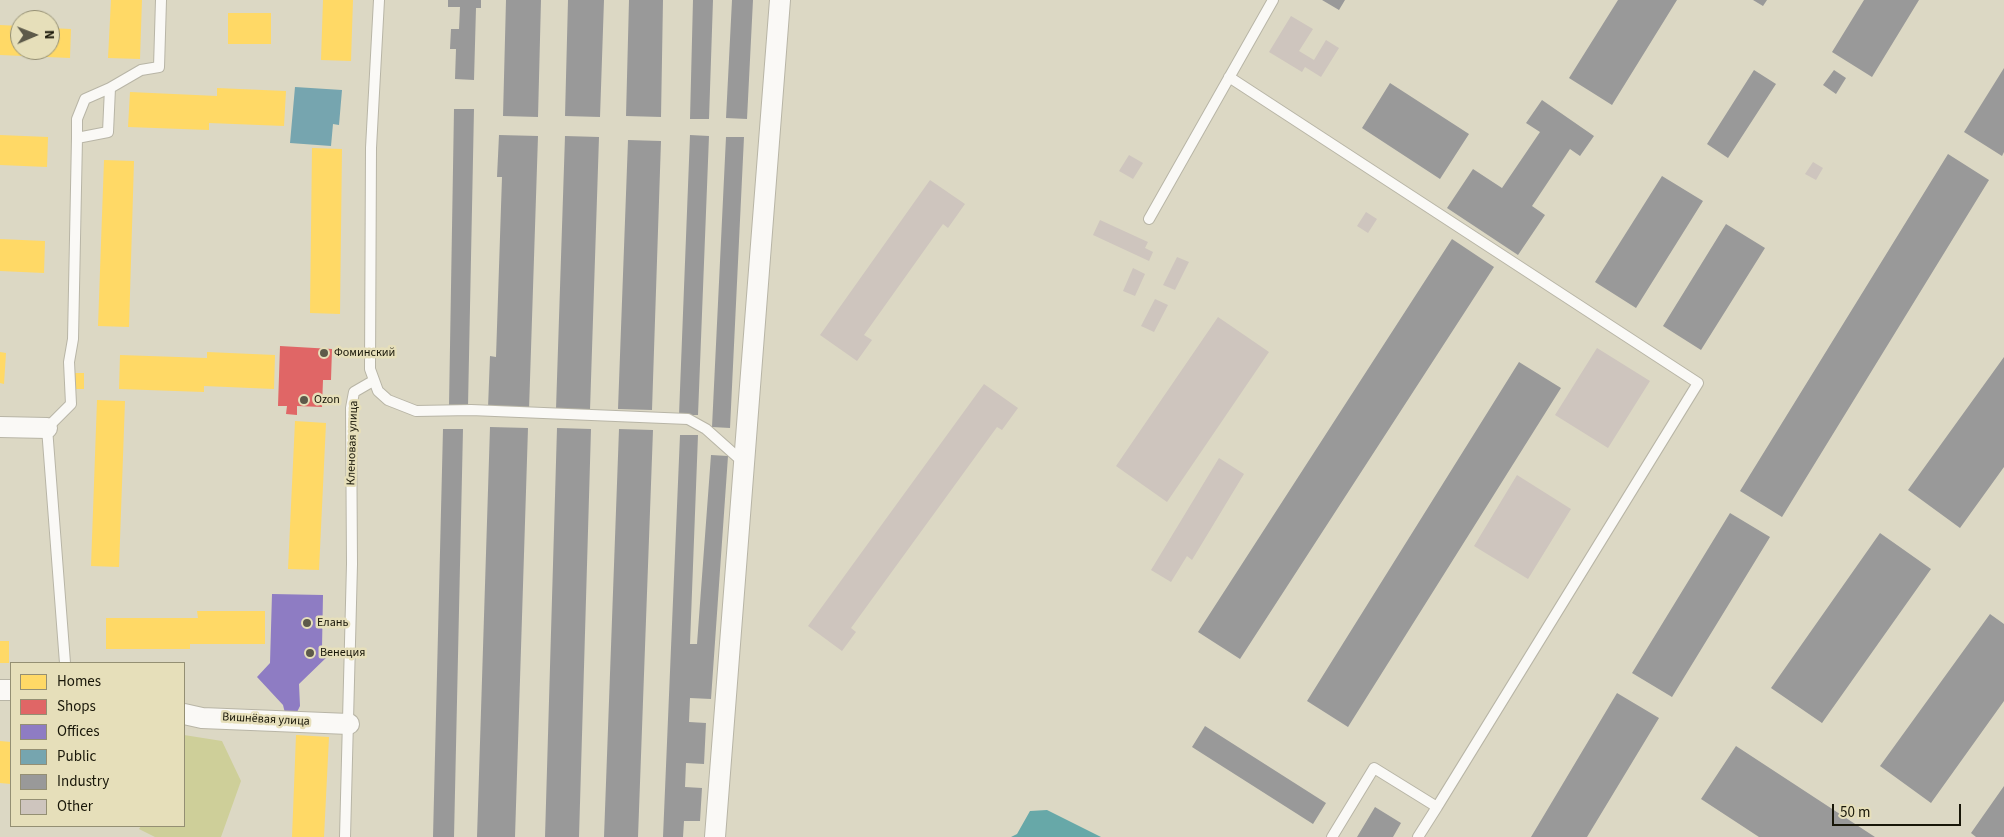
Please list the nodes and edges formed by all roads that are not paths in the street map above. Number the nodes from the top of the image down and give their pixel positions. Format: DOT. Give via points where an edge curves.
graph roads {
  1 [pos="161,0"];
  2 [pos="379,0"];
  3 [pos="780,0"];
  4 [pos="1273,0"];
  5 [pos="1230,77"];
  6 [pos="110,88"];
  7 [pos="77,138"];
  8 [pos="1149,219"];
  9 [pos="373,381"];
  10 [pos="0,427"];
  11 [pos="47,428"];
  12 [pos="743,462"];
  13 [pos="65,662"];
  14 [pos="185,714"];
  15 [pos="349,724"];
  16 [pos="1437,807"];
  17 [pos="345,837"];
  18 [pos="715,837"];
  19 [pos="1332,837"];
  20 [pos="1418,837"];
  1 -- 6 [label="lane" via="159,67 142,70"];
  2 -- 9 [label="lane" via="371,148 370,369"];
  3 -- 12 [label="street"];
  4 -- 5 [label="lane"];
  5 -- 8 [label="lane"];
  5 -- 16 [label="lane" via="1698,383"];
  6 -- 7 [label="lane" via="85,99 77,119"];
  6 -- 7 [label="lane" via="108,132"];
  7 -- 11 [label="lane" via="74,329 69,362 71,404"];
  9 -- 12 [label="lane" via="388,400 416,412 471,410 688,419 706,429"];
  9 -- 15 [label="lane, Кленовая улица" via="354,392 351,408"];
  10 -- 11 [label="street"];
  11 -- 13 [label="lane"];
  12 -- 18 [label="street"];
  14 -- 15 [label="street, Вишнёвая улица" via="202,718"];
  15 -- 17 [label="lane, Кленовая улица"];
  16 -- 19 [label="lane" via="1374,768"];
  16 -- 20 [label="lane"];
}
